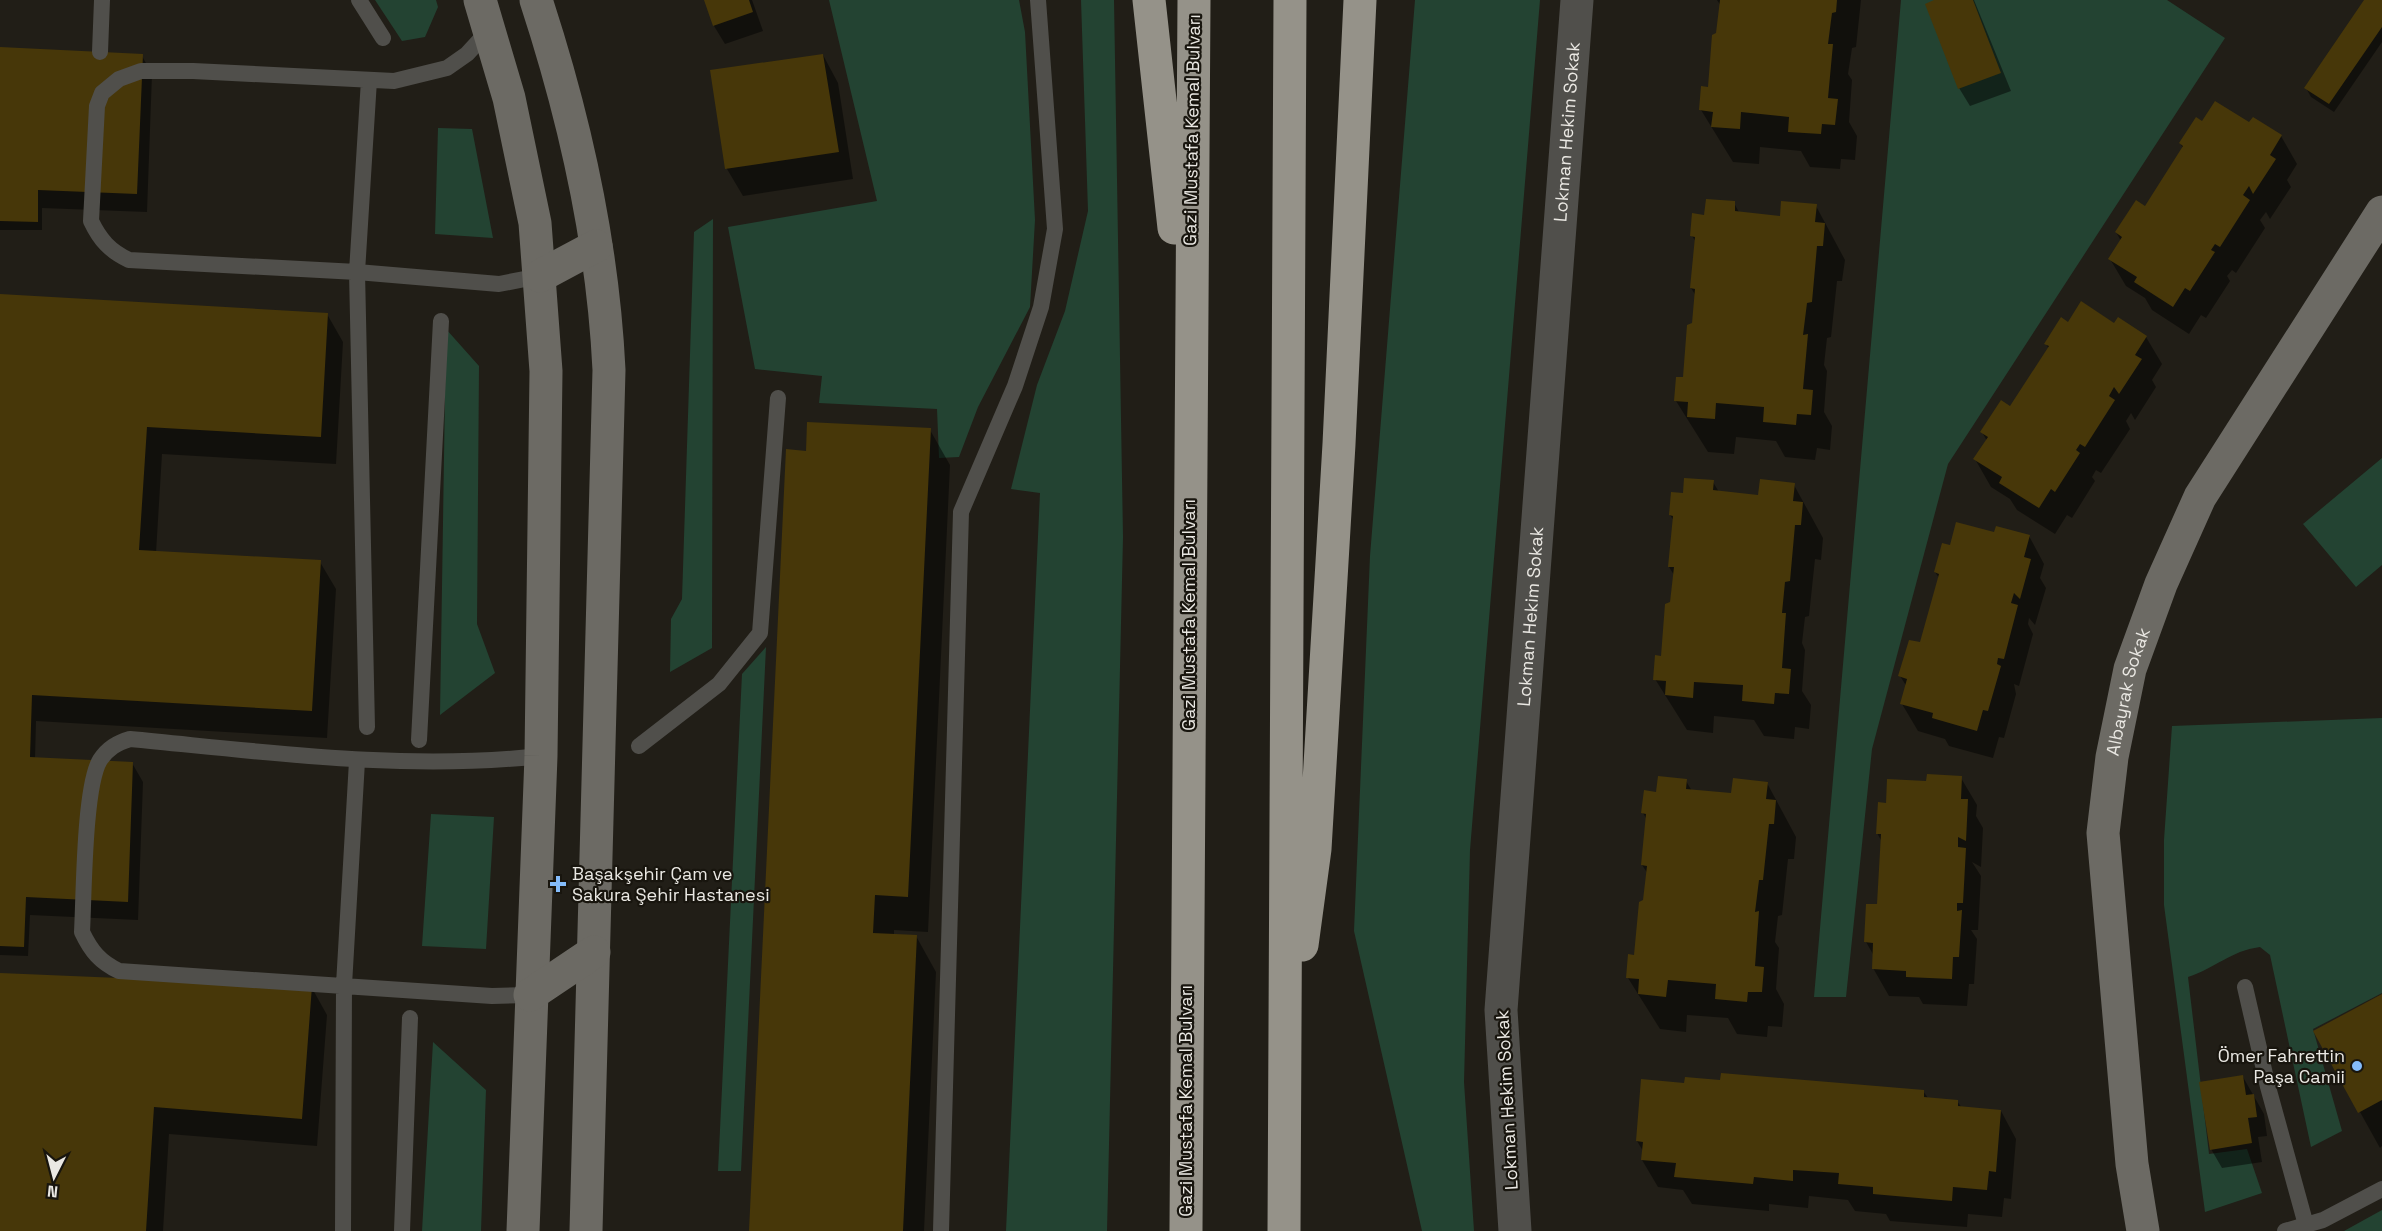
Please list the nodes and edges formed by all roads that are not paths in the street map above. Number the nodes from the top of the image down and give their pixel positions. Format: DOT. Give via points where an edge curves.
graph roads {
  1 [pos="102,0"];
  2 [pos="359,0"];
  3 [pos="536,0"];
  4 [pos="1038,0"];
  5 [pos="1149,0"];
  6 [pos="1194,0"];
  7 [pos="1290,0"];
  8 [pos="1360,0"];
  9 [pos="1577,0"];
  10 [pos="485,14"];
  11 [pos="383,38"];
  12 [pos="100,52"];
  13 [pos="369,80"];
  14 [pos="2382,212"];
  15 [pos="596,246"];
  16 [pos="357,272"];
  17 [pos="540,276"];
  18 [pos="441,321"];
  19 [pos="1190,381"];
  20 [pos="778,398"];
  21 [pos="367,727"];
  22 [pos="418,740"];
  23 [pos="639,746"];
  24 [pos="541,756"];
  25 [pos="357,761"];
  26 [pos="594,952"];
  27 [pos="344,985"];
  28 [pos="2245,987"];
  29 [pos="530,995"];
  30 [pos="410,1018"];
  31 [pos="1284,1075"];
  32 [pos="2382,1189"];
  33 [pos="2306,1225"];
  34 [pos="343,1231"];
  35 [pos="402,1231"];
  36 [pos="523,1231"];
  37 [pos="586,1231"];
  38 [pos="941,1231"];
  39 [pos="1186,1231"];
  40 [pos="1284,1231"];
  41 [pos="1515,1231"];
  42 [pos="2143,1231"];
  43 [pos="2285,1231"];
  1 -- 12 [label="lane"];
  2 -- 11 [label="lane"];
  3 -- 15 [label="street" via="577,148"];
  4 -- 38 [label="lane" via="1054,229 1041,307 1015,386 961,512"];
  5 -- 19 [label="highway"];
  6 -- 19 [label="highway, Gazi Mustafa Kemal Bulvarı"];
  7 -- 31 [label="highway"];
  8 -- 31 [label="highway" via="1315,849"];
  9 -- 41 [label="street, Lokman Hekim Sokak" via="1501,1010"];
  10 -- 13 [label="lane" via="467,54 447,68 394,81"];
  10 -- 17 [label="street" via="521,145"];
  13 -- 16 [label="lane"];
  13 -- 16 [label="lane" via="141,71 119,79 102,93 97,106 91,221 99,238 114,253 129,260"];
  14 -- 42 [label="street, Albayrak Sokak" via="2200,497 2161,584 2130,669 2112,758 2103,833 2132,1164"];
  15 -- 17 [label="street"];
  15 -- 26 [label="street" via="605,304 609,381"];
  16 -- 17 [label="lane" via="499,284"];
  16 -- 21 [label="lane"];
  17 -- 24 [label="street" via="546,430"];
  18 -- 22 [label="lane"];
  19 -- 39 [label="highway, Gazi Mustafa Kemal Bulvarı"];
  20 -- 23 [label="lane" via="760,633 719,684"];
  24 -- 25 [label="lane" via="497,761"];
  24 -- 29 [label="street"];
  25 -- 27 [label="lane"];
  25 -- 27 [label="lane" via="130,739 114,745 100,761 91,787 82,932 90,949 119,971"];
  26 -- 29 [label="street"];
  26 -- 37 [label="street"];
  27 -- 29 [label="lane" via="492,996"];
  27 -- 34 [label="lane"];
  28 -- 33 [label="lane"];
  29 -- 36 [label="street"];
  30 -- 35 [label="lane"];
  31 -- 40 [label="highway"];
  32 -- 33 [label="lane"];
  33 -- 43 [label="lane"];
}
